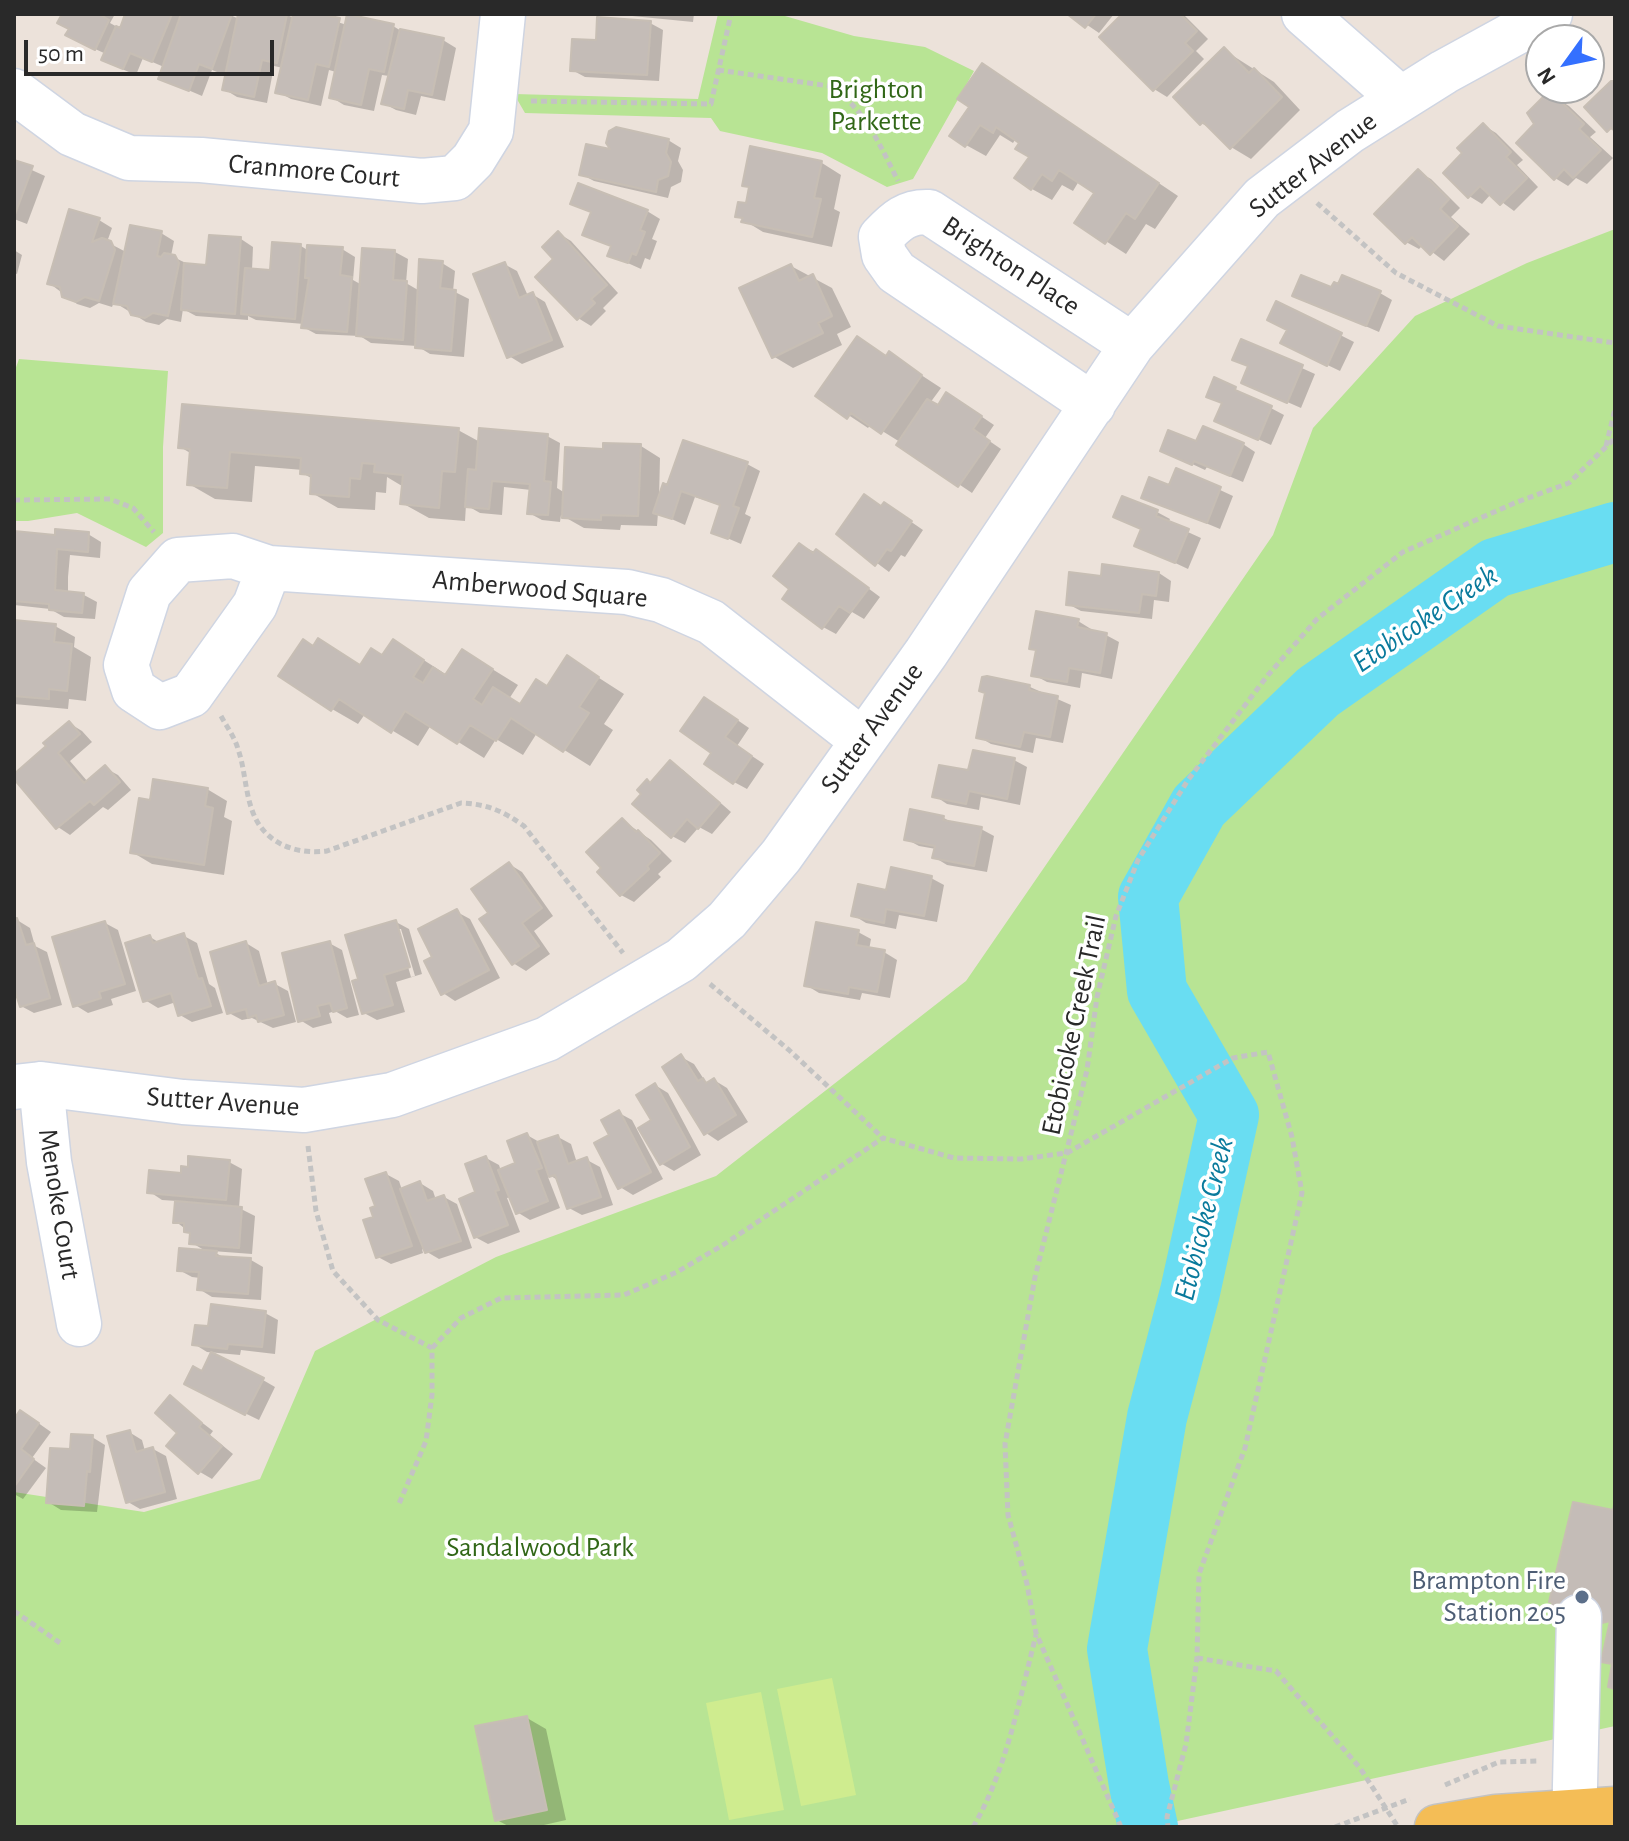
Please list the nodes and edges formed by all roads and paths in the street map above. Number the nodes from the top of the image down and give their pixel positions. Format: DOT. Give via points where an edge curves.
graph roads {
  1 [pos="503,14"];
  2 [pos="731,14"];
  3 [pos="1304,14"];
  4 [pos="1550,14"];
  5 [pos="718,70"];
  6 [pos="14,91"];
  7 [pos="1401,99"];
  8 [pos="494,100"];
  9 [pos="1289,178"];
  10 [pos="895,222"];
  11 [pos="1615,343"];
  12 [pos="1132,345"];
  13 [pos="1093,405"];
  14 [pos="1615,409"];
  15 [pos="1615,438"];
  16 [pos="1606,447"];
  17 [pos="14,500"];
  18 [pos="178,560"];
  19 [pos="269,568"];
  20 [pos="191,695"];
  21 [pos="862,740"];
  22 [pos="663,971"];
  23 [pos="28,1086"];
  24 [pos="304,1110"];
  25 [pos="883,1138"];
  26 [pos="1067,1153"];
  27 [pos="79,1324"];
  28 [pos="432,1348"];
  29 [pos="398,1506"];
  30 [pos="14,1611"];
  31 [pos="1579,1617"];
  32 [pos="1036,1633"];
  33 [pos="63,1645"];
  34 [pos="1197,1658"];
  35 [pos="1587,1816"];
  36 [pos="973,1827"];
  37 [pos="1121,1827"];
  38 [pos="1168,1827"];
  39 [pos="1398,1827"];
  40 [pos="1437,1827"];
  1 -- 8 [label="street, Cranmore Court"];
  2 -- 5 [label="path"];
  3 -- 7 [label="street"];
  4 -- 7 [label="street, Sutter Avenue"];
  5 -- 8 [label="path" via="711,104"];
  5 -- 10 [label="path" via="829,86 842,93 861,115 902,189"];
  6 -- 8 [label="street, Cranmore Court" via="72,134 129,158 422,181 455,178 473,160 491,131"];
  7 -- 9 [label="street, Sutter Avenue"];
  9 -- 11 [label="path" via="1396,273 1498,326"];
  9 -- 12 [label="street, Sutter Avenue" via="1262,198"];
  10 -- 12 [label="street, Brighton Place" via="912,211 929,212"];
  10 -- 13 [label="street" via="881,237 884,255 896,272"];
  12 -- 13 [label="street, Sutter Avenue"];
  13 -- 21 [label="street, Sutter Avenue"];
  14 -- 16 [label="path"];
  15 -- 16 [label="path, Etobicoke Creek Trail"];
  16 -- 26 [label="path, Etobicoke Creek Trail" via="1569,483 1403,552 1317,619 1268,675 1188,780 1138,860 1116,916"];
  17 -- 18 [label="path" via="110,499 133,508"];
  18 -- 19 [label="street, Amberwood Square" via="233,556"];
  18 -- 20 [label="street" via="149,593 126,665 134,690 160,707"];
  19 -- 20 [label="street" via="255,605"];
  19 -- 21 [label="street, Amberwood Square" via="627,592 661,600 711,622"];
  20 -- 22 [label="path" via="221,715 238,749 253,814 278,843 293,851 327,851 461,803 484,804 524,826"];
  21 -- 22 [label="street, Sutter Avenue" via="781,856 727,920"];
  22 -- 24 [label="street, Sutter Avenue" via="547,1039 392,1095"];
  22 -- 25 [label="path" via="789,1050"];
  23 -- 24 [label="street, Sutter Avenue"];
  23 -- 27 [label="street, Menoke Court" via="49,1162"];
  24 -- 28 [label="path" via="316,1211 333,1271 378,1320"];
  25 -- 26 [label="path" via="954,1158"];
  25 -- 28 [label="path" via="677,1272 624,1295 501,1298 461,1318"];
  26 -- 32 [label="path, Etobicoke Creek Trail" via="1035,1277 1005,1444 1008,1515"];
  26 -- 34 [label="path" via="1233,1058 1268,1052 1302,1193 1245,1448 1199,1574"];
  28 -- 29 [label="path" via="426,1441"];
  30 -- 33 [label="path"];
  31 -- 35 [label="street"];
  32 -- 36 [label="path" via="1011,1732"];
  32 -- 37 [label="path, Etobicoke Creek Trail"];
  34 -- 38 [label="path"];
  34 -- 39 [label="path" via="1276,1671 1360,1768"];
  35 -- 40 [label="main road" via="1496,1817"];
}
